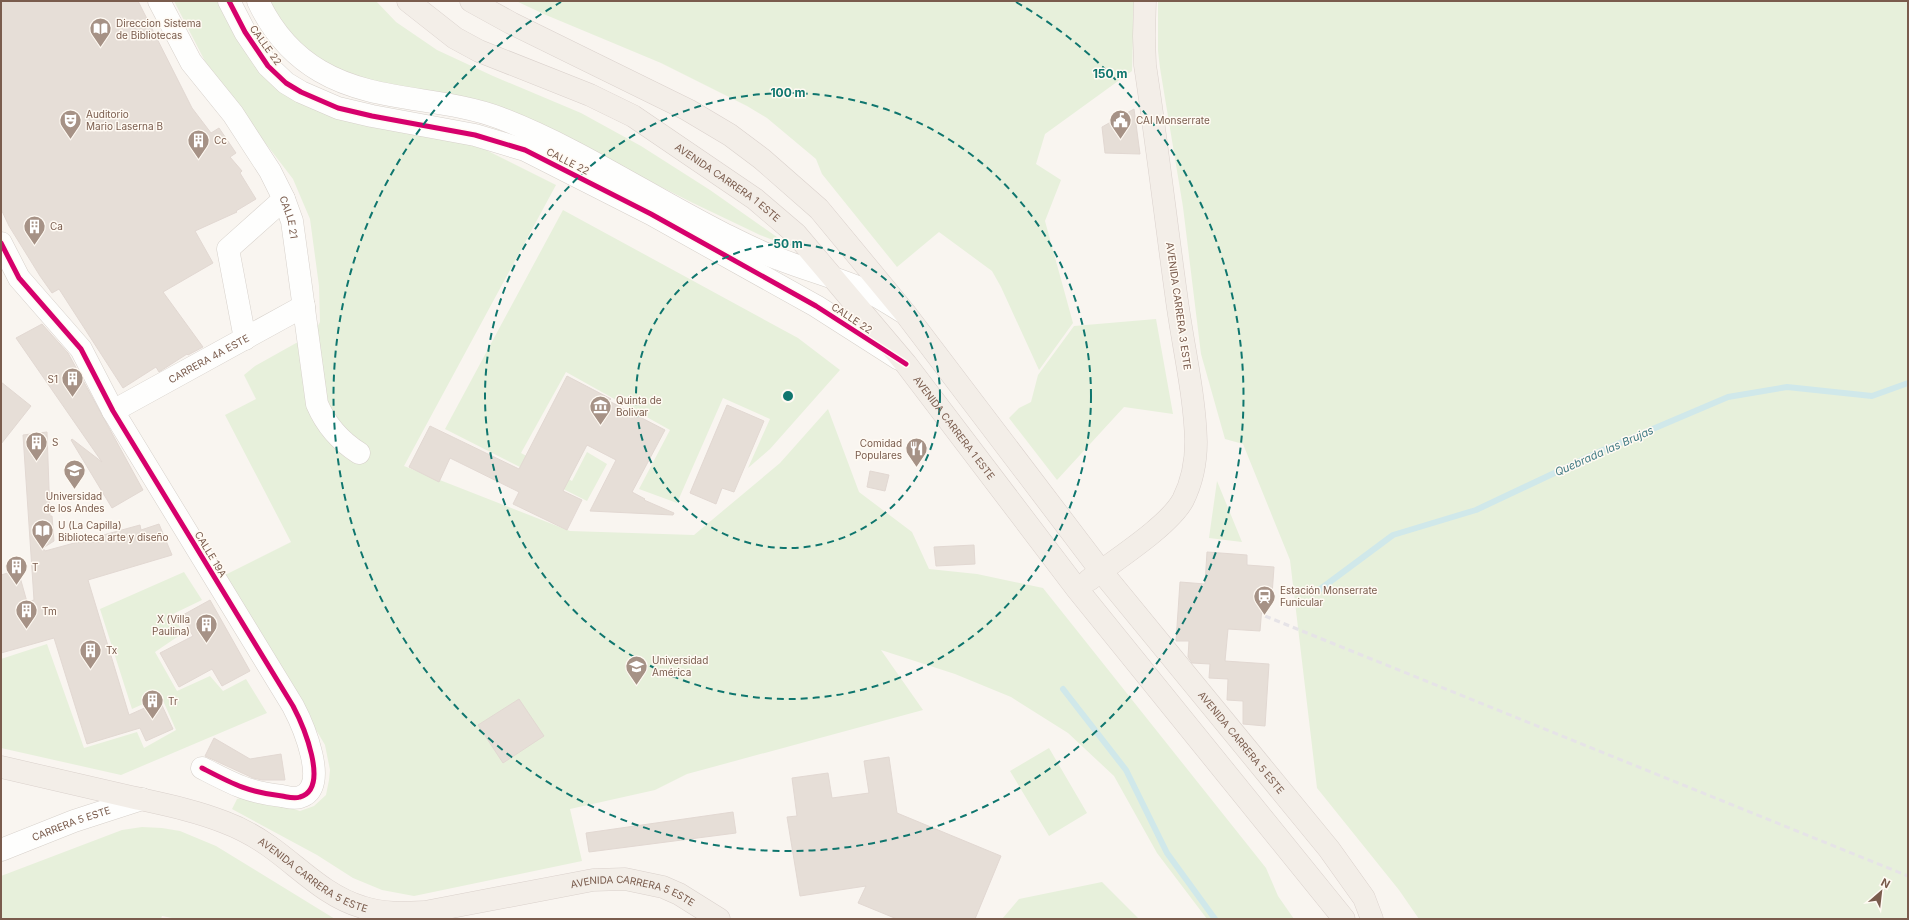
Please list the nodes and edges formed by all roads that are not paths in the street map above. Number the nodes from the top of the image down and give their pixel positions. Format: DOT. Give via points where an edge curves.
graph roads {
  1 [pos="159,1"];
  2 [pos="230,1"];
  3 [pos="258,1"];
  4 [pos="408,1"];
  5 [pos="471,1"];
  6 [pos="1145,1"];
  7 [pos="284,199"];
  8 [pos="1,243"];
  9 [pos="835,279"];
  10 [pos="304,306"];
  11 [pos="905,312"];
  12 [pos="245,339"];
  13 [pos="906,364"];
  14 [pos="114,411"];
  15 [pos="359,453"];
  16 [pos="1100,571"];
  17 [pos="1077,589"];
  18 [pos="1,767"];
  19 [pos="202,768"];
  20 [pos="142,799"];
  21 [pos="1,850"];
  22 [pos="719,919"];
  23 [pos="1344,919"];
  24 [pos="1372,919"];
  1 -- 7 [label="street, CALLE 21" via="191,62 233,114 270,171"];
  2 -- 13 [label="street, CALLE 22" via="245,32 268,66 286,83 301,92 358,113 475,135 525,150 651,214 816,306"];
  3 -- 9 [label="street, CALLE 22" via="266,19 280,39 321,72 377,92 478,111 501,119 560,146 777,259"];
  4 -- 9 [label="main road, AVENIDA CARRERA 1 ESTE" via="455,38 479,51 611,104 662,135 778,217"];
  5 -- 11 [label="main road" via="688,110 730,135 762,159 819,209"];
  6 -- 16 [label="main road, AVENIDA CARRERA 3 ESTE" via="1145,65 1196,442 1190,486 1182,501 1170,516 1147,536"];
  7 -- 10 [label="street, CALLE 21" via="292,221"];
  7 -- 12 [label="street" via="228,249"];
  8 -- 14 [label="street, CALLE 19A" via="19,278 81,349"];
  9 -- 11 [label="street, CALLE 22" via="866,291"];
  9 -- 13 [label="main road, AVENIDA CARRERA 1 ESTE"];
  10 -- 12 [label="street, CARRERA 4A ESTE"];
  10 -- 15 [label="street, CALLE 21" via="317,404 336,435"];
  11 -- 16 [label="main road"];
  12 -- 14 [label="street, CARRERA 4A ESTE"];
  13 -- 17 [label="main road, AVENIDA CARRERA 1 ESTE"];
  14 -- 19 [label="street, CALLE 19A" via="293,706 307,736 314,768 313,780 306,794 294,798 246,790"];
  16 -- 17 [label="main road, AVENIDA CARRERA 3 ESTE"];
  16 -- 24 [label="main road, AVENIDA CARRERA 5 ESTE" via="1329,849 1364,898"];
  17 -- 23 [label="main road"];
  18 -- 20 [label="main road, AVENIDA CARRERA 5 ESTE"];
  20 -- 21 [label="street, CARRERA 5 ESTE" via="93,814"];
  20 -- 22 [label="main road, AVENIDA CARRERA 5 ESTE" via="205,815 242,830 270,846 320,887 349,903 375,911 424,912 587,881 617,878 663,887"];
}
